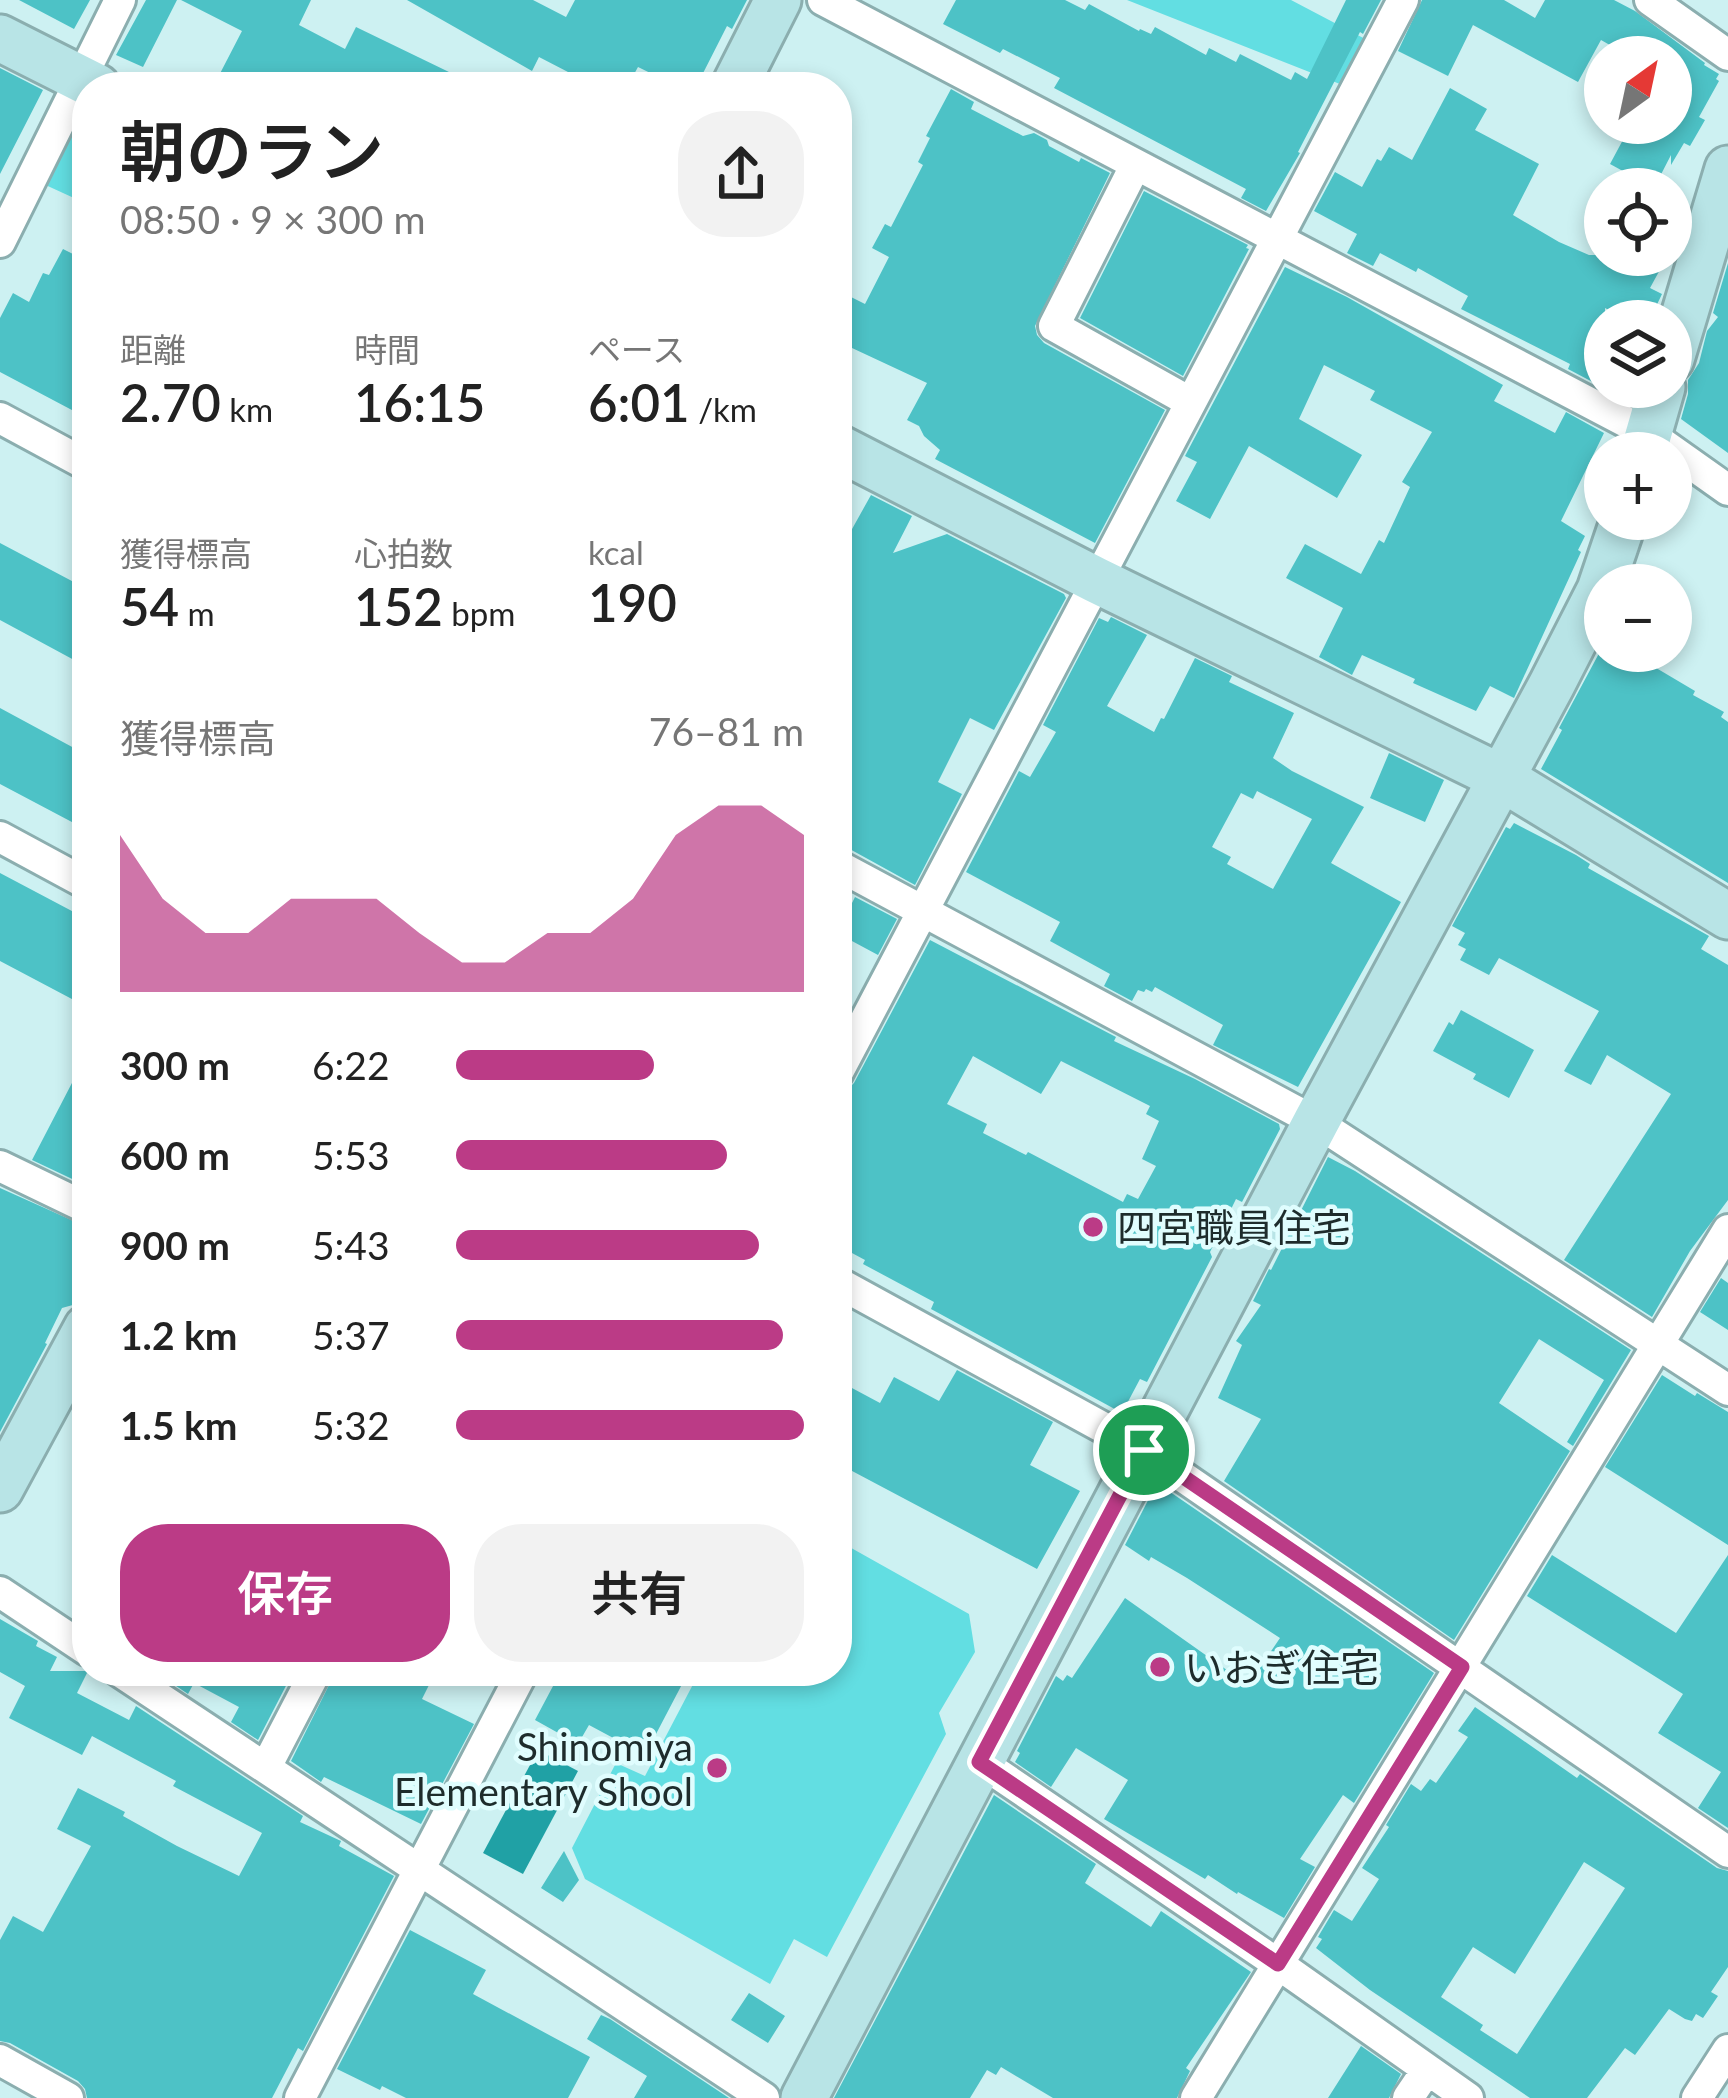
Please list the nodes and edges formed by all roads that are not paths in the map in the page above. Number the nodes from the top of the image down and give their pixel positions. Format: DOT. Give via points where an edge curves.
graph roads {
  1 [pos="120,0"];
  2 [pos="778,0"];
  3 [pos="823,0"];
  4 [pos="1402,0"];
  5 [pos="1650,0"];
  6 [pos="0,38"];
  7 [pos="1728,56"];
  8 [pos="93,72"];
  9 [pos="742,72"];
  10 [pos="72,74"];
  11 [pos="72,113"];
  12 [pos="1135,166"];
  13 [pos="1728,169"];
  14 [pos="1,238"];
  15 [pos="1275,239"];
  16 [pos="1688,300"];
  17 [pos="1190,402"];
  18 [pos="0,418"];
  19 [pos="1624,432"];
  20 [pos="852,455"];
  21 [pos="72,457"];
  22 [pos="1692,470"];
  23 [pos="1728,490"];
  24 [pos="1617,540"];
  25 [pos="1096,580"];
  26 [pos="1500,777"];
  27 [pos="0,837"];
  28 [pos="852,873"];
  29 [pos="72,876"];
  30 [pos="922,911"];
  31 [pos="1728,916"];
  32 [pos="852,1045"];
  33 [pos="1316,1122"];
  34 [pos="0,1166"];
  35 [pos="72,1201"];
  36 [pos="1728,1230"];
  37 [pos="852,1290"];
  38 [pos="1658,1344"];
  39 [pos="72,1350"];
  40 [pos="1728,1390"];
  41 [pos="12,1437"];
  42 [pos="1144,1450"];
  43 [pos="0,1489"];
  44 [pos="0,1592"];
  45 [pos="72,1640"];
  46 [pos="1462,1667"];
  47 [pos="142,1686"];
  48 [pos="308,1686"];
  49 [pos="515,1686"];
  50 [pos="979,1762"];
  51 [pos="266,1767"];
  52 [pos="1728,1852"];
  53 [pos="419,1868"];
  54 [pos="1278,1964"];
  55 [pos="1728,2050"];
  56 [pos="0,2060"];
  57 [pos="1427,2070"];
  58 [pos="68,2098"];
  59 [pos="300,2098"];
  60 [pos="764,2098"];
  61 [pos="804,2098"];
  62 [pos="1196,2098"];
  63 [pos="1408,2098"];
  64 [pos="1468,2098"];
  65 [pos="1696,2098"];
  1 -- 8 [label="street"];
  2 -- 9 [label="street"];
  3 -- 12 [label="street"];
  4 -- 15 [label="street"];
  5 -- 7 [label="street"];
  6 -- 10 [label="street"];
  11 -- 14 [label="street"];
  12 -- 15 [label="street"];
  12 -- 17 [label="street" via="1054,326"];
  13 -- 16 [label="street"];
  15 -- 17 [label="street"];
  15 -- 19 [label="street"];
  17 -- 25 [label="street"];
  18 -- 21 [label="street"];
  20 -- 25 [label="street"];
  22 -- 23 [label="street"];
  24 -- 26 [label="street" via="1600,590"];
  25 -- 26 [label="street"];
  25 -- 30 [label="street"];
  26 -- 31 [label="street"];
  26 -- 33 [label="street"];
  27 -- 29 [label="street"];
  28 -- 30 [label="street"];
  30 -- 32 [label="street"];
  30 -- 33 [label="street"];
  33 -- 38 [label="street"];
  33 -- 42 [label="street"];
  34 -- 35 [label="street"];
  36 -- 38 [label="street"];
  37 -- 42 [label="street"];
  38 -- 40 [label="street"];
  38 -- 46 [label="street"];
  39 -- 41 [label="street"];
  41 -- 43 [label="street"];
  42 -- 46 [label="street"];
  42 -- 50 [label="street"];
  44 -- 45 [label="street"];
  46 -- 52 [label="street"];
  46 -- 54 [label="street"];
  47 -- 51 [label="street"];
  48 -- 51 [label="street"];
  49 -- 53 [label="street"];
  50 -- 54 [label="street"];
  50 -- 61 [label="street"];
  51 -- 53 [label="street"];
  53 -- 59 [label="street"];
  53 -- 60 [label="street"];
  54 -- 57 [label="street"];
  54 -- 62 [label="street"];
  55 -- 65 [label="street"];
  56 -- 58 [label="street"];
  57 -- 63 [label="street"];
  57 -- 64 [label="street"];
}
